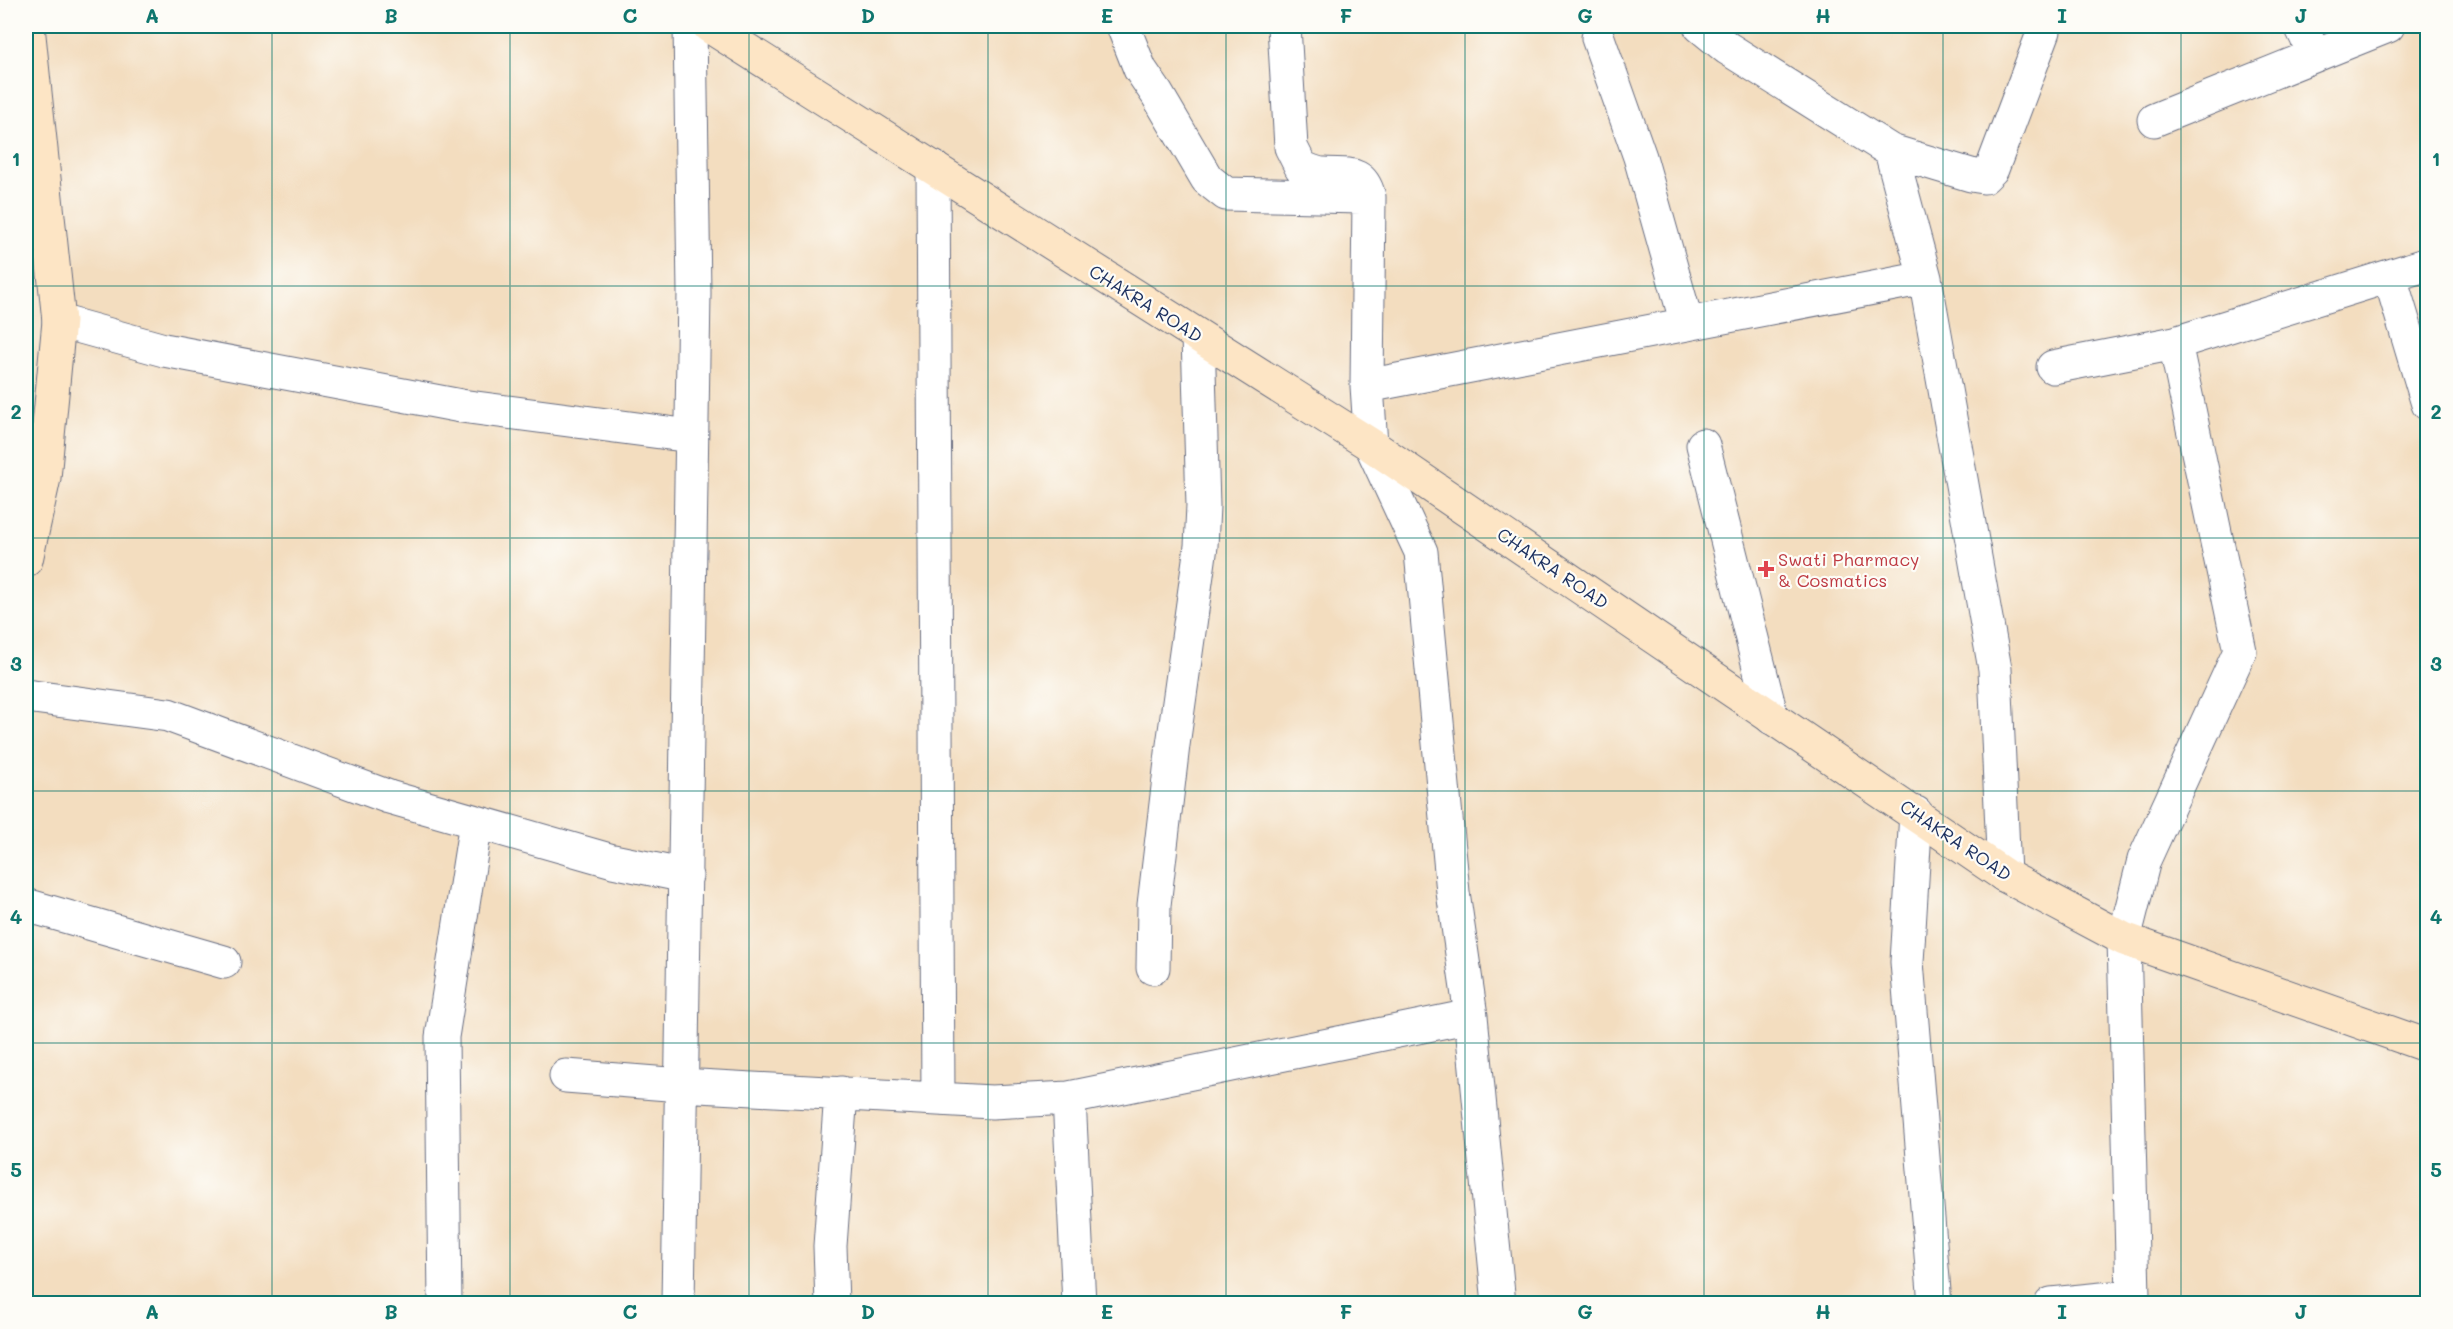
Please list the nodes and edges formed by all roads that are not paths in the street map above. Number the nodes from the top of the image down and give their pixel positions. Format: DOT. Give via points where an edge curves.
graph roads {
  1 [pos="28,26"];
  2 [pos="690,26"];
  3 [pos="709,26"];
  4 [pos="1123,26"];
  5 [pos="1284,26"];
  6 [pos="1700,26"];
  7 [pos="2301,26"];
  8 [pos="2388,26"];
  9 [pos="2044,31"];
  10 [pos="1598,38"];
  11 [pos="2315,55"];
  12 [pos="2154,120"];
  13 [pos="1891,151"];
  14 [pos="933,167"];
  15 [pos="1369,196"];
  16 [pos="2427,264"];
  17 [pos="2390,277"];
  18 [pos="1925,278"];
  19 [pos="59,321"];
  20 [pos="1687,324"];
  21 [pos="1198,336"];
  22 [pos="2175,343"];
  23 [pos="2053,367"];
  24 [pos="1367,386"];
  25 [pos="2427,404"];
  26 [pos="691,436"];
  27 [pos="1371,445"];
  28 [pos="1703,445"];
  29 [pos="26,560"];
  30 [pos="26,696"];
  31 [pos="1772,718"];
  32 [pos="1916,813"];
  33 [pos="476,822"];
  34 [pos="2004,875"];
  35 [pos="686,876"];
  36 [pos="26,905"];
  37 [pos="2124,939"];
  38 [pos="224,963"];
  39 [pos="1153,968"];
  40 [pos="1471,1016"];
  41 [pos="2427,1046"];
  42 [pos="566,1076"];
  43 [pos="681,1085"];
  44 [pos="841,1093"];
  45 [pos="938,1098"];
  46 [pos="1069,1098"];
  47 [pos="2134,1300"];
  48 [pos="445,1304"];
  49 [pos="678,1304"];
  50 [pos="832,1304"];
  51 [pos="1079,1304"];
  52 [pos="1499,1304"];
  53 [pos="1935,1304"];
  54 [pos="2051,1304"];
  1 -- 19 [label="main road"];
  2 -- 26 [label="street" via="694,293"];
  3 -- 14 [label="main road, CHAKRA ROAD"];
  4 -- 15 [label="street" via="1140,69 1207,179 1226,194"];
  5 -- 15 [label="street" via="1291,147 1301,167 1321,174 1353,175 1366,185"];
  6 -- 13 [label="street" via="1727,48"];
  7 -- 11 [label="street"];
  8 -- 11 [label="street"];
  9 -- 13 [label="street" via="1992,169 1984,177"];
  10 -- 20 [label="street" via="1640,157"];
  11 -- 12 [label="street"];
  13 -- 18 [label="street"];
  14 -- 21 [label="main road, CHAKRA ROAD"];
  14 -- 45 [label="street"];
  15 -- 24 [label="street"];
  16 -- 17 [label="street"];
  17 -- 22 [label="street"];
  17 -- 25 [label="street"];
  18 -- 20 [label="street"];
  18 -- 34 [label="street" via="1995,669"];
  19 -- 26 [label="street" via="164,350 449,404"];
  19 -- 29 [label="main road" via="44,478"];
  20 -- 24 [label="street"];
  21 -- 27 [label="main road, CHAKRA ROAD"];
  21 -- 39 [label="street" via="1201,546 1154,906"];
  22 -- 23 [label="street"];
  22 -- 37 [label="street" via="2240,651 2144,860"];
  24 -- 27 [label="street"];
  26 -- 35 [label="street"];
  27 -- 31 [label="main road, CHAKRA ROAD"];
  27 -- 40 [label="street" via="1421,552 1453,892"];
  28 -- 31 [label="street"];
  30 -- 33 [label="street" via="168,715 389,797"];
  31 -- 32 [label="main road, CHAKRA ROAD"];
  32 -- 34 [label="main road, CHAKRA ROAD"];
  32 -- 53 [label="street" via="1906,962"];
  33 -- 35 [label="street" via="613,861"];
  33 -- 48 [label="street" via="442,1037"];
  34 -- 37 [label="main road, CHAKRA ROAD"];
  35 -- 43 [label="street"];
  36 -- 38 [label="street"];
  37 -- 41 [label="main road, CHAKRA ROAD"];
  37 -- 47 [label="street"];
  40 -- 46 [label="street"];
  40 -- 52 [label="street"];
  42 -- 43 [label="street"];
  43 -- 44 [label="street"];
  43 -- 49 [label="street"];
  44 -- 45 [label="street"];
  44 -- 50 [label="street" via="830,1246"];
  45 -- 46 [label="street" via="992,1102"];
  46 -- 51 [label="street"];
  47 -- 54 [label="street"];
}
